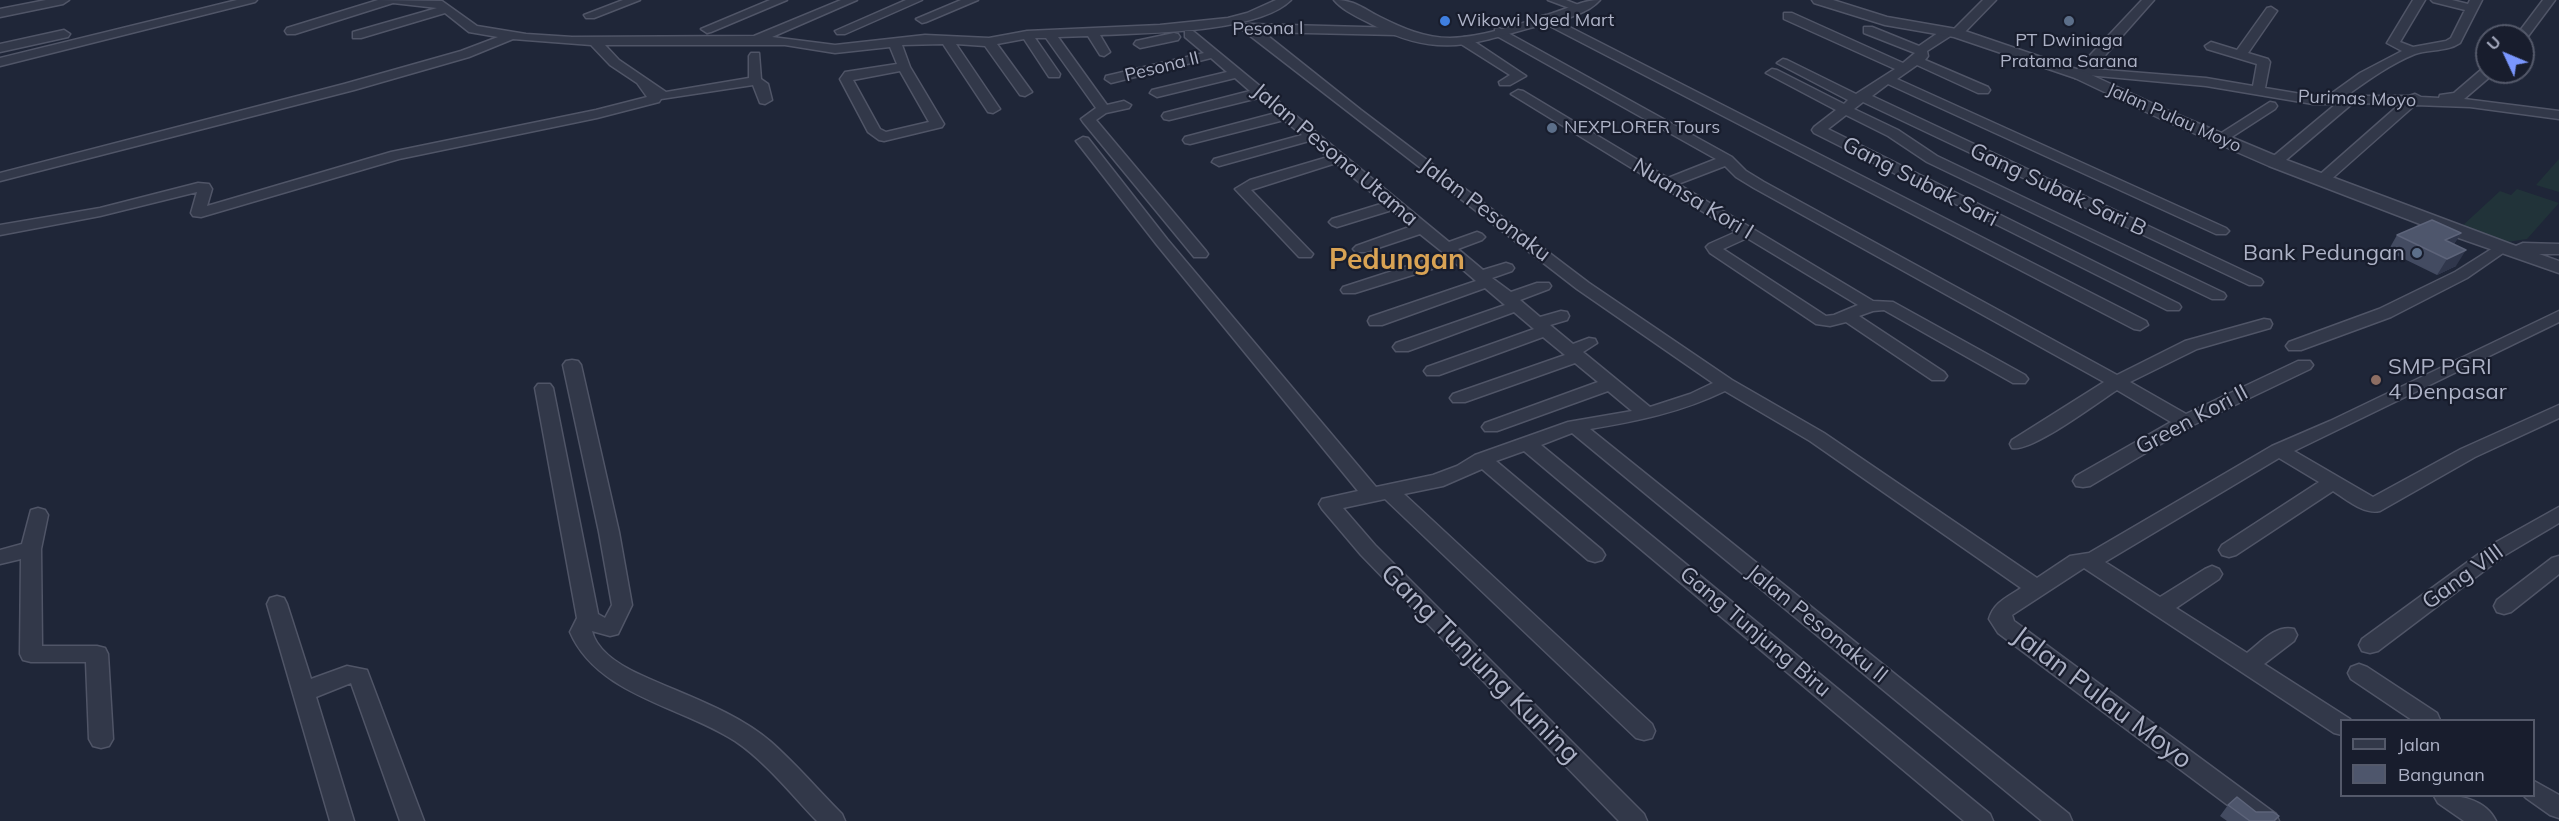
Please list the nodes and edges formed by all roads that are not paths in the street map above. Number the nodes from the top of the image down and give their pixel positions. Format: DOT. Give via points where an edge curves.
graph roads {
  1 [pos="63,0"];
  2 [pos="206,0"];
  3 [pos="251,0"];
  4 [pos="396,0"];
  5 [pos="634,0"];
  6 [pos="781,0"];
  7 [pos="851,0"];
  8 [pos="916,0"];
  9 [pos="972,0"];
  10 [pos="1285,0"];
  11 [pos="1341,0"];
  12 [pos="1554,0"];
  13 [pos="1593,0"];
  14 [pos="1819,0"];
  15 [pos="1990,0"];
  16 [pos="2148,0"];
  17 [pos="2419,0"];
  18 [pos="2437,0"];
  19 [pos="2548,0"];
  20 [pos="387,1"];
  21 [pos="449,4"];
  22 [pos="2474,4"];
  23 [pos="1580,8"];
  24 [pos="2271,11"];
  25 [pos="0,13"];
  26 [pos="590,15"];
  27 [pos="1788,16"];
  28 [pos="922,19"];
  29 [pos="1546,19"];
  30 [pos="2531,24"];
  31 [pos="1250,28"];
  32 [pos="707,29"];
  33 [pos="1868,30"];
  34 [pos="291,31"];
  35 [pos="841,31"];
  36 [pos="1397,31"];
  37 [pos="1499,32"];
  38 [pos="1092,33"];
  39 [pos="1949,33"];
  40 [pos="1049,34"];
  41 [pos="1189,34"];
  42 [pos="357,35"];
  43 [pos="513,36"];
  44 [pos="1027,36"];
  45 [pos="946,39"];
  46 [pos="755,40"];
  47 [pos="894,41"];
  48 [pos="1466,41"];
  49 [pos="989,42"];
  50 [pos="626,43"];
  51 [pos="599,44"];
  52 [pos="1140,44"];
  53 [pos="1854,46"];
  54 [pos="2211,46"];
  55 [pos="0,48"];
  56 [pos="2412,51"];
  57 [pos="1104,52"];
  58 [pos="1837,52"];
  59 [pos="1213,54"];
  60 [pos="2240,55"];
  61 [pos="755,56"];
  62 [pos="1913,60"];
  63 [pos="0,62"];
  64 [pos="1783,63"];
  65 [pos="904,67"];
  66 [pos="1772,73"];
  67 [pos="2082,73"];
  68 [pos="1054,74"];
  69 [pos="1237,74"];
  70 [pos="1887,79"];
  71 [pos="1111,80"];
  72 [pos="755,81"];
  73 [pos="1505,82"];
  74 [pos="2475,82"];
  75 [pos="1983,90"];
  76 [pos="2258,91"];
  77 [pos="1025,92"];
  78 [pos="1157,93"];
  79 [pos="1260,93"];
  80 [pos="1518,94"];
  81 [pos="1860,98"];
  82 [pos="2331,99"];
  83 [pos="2350,99"];
  84 [pos="765,100"];
  85 [pos="2412,101"];
  86 [pos="1124,105"];
  87 [pos="2270,106"];
  88 [pos="993,109"];
  89 [pos="1845,109"];
  90 [pos="1101,110"];
  91 [pos="1286,115"];
  92 [pos="2559,115"];
  93 [pos="1169,116"];
  94 [pos="1312,136"];
  95 [pos="2219,139"];
  96 [pos="1190,140"];
  97 [pos="1083,141"];
  98 [pos="1339,158"];
  99 [pos="1727,160"];
  100 [pos="1219,162"];
  101 [pos="2275,162"];
  102 [pos="0,177"];
  103 [pos="2322,180"];
  104 [pos="1667,183"];
  105 [pos="1395,205"];
  106 [pos="1338,222"];
  107 [pos="1422,228"];
  108 [pos="0,230"];
  109 [pos="2221,231"];
  110 [pos="1748,232"];
  111 [pos="1477,237"];
  112 [pos="2501,248"];
  113 [pos="1361,249"];
  114 [pos="2559,249"];
  115 [pos="1452,252"];
  116 [pos="1200,254"];
  117 [pos="1305,254"];
  118 [pos="2559,267"];
  119 [pos="1506,268"];
  120 [pos="1484,279"];
  121 [pos="2255,282"];
  122 [pos="1543,286"];
  123 [pos="1348,290"];
  124 [pos="2218,296"];
  125 [pos="1512,302"];
  126 [pos="1869,304"];
  127 [pos="2173,307"];
  128 [pos="1846,315"];
  129 [pos="1562,316"];
  130 [pos="2559,316"];
  131 [pos="1376,321"];
  132 [pos="2264,324"];
  133 [pos="2140,325"];
  134 [pos="1542,327"];
  135 [pos="2295,346"];
  136 [pos="1402,347"];
  137 [pos="1579,350"];
  138 [pos="573,365"];
  139 [pos="2304,365"];
  140 [pos="1433,371"];
  141 [pos="1938,376"];
  142 [pos="1613,379"];
  143 [pos="2019,379"];
  144 [pos="2117,381"];
  145 [pos="1726,384"];
  146 [pos="544,388"];
  147 [pos="1459,398"];
  148 [pos="2559,411"];
  149 [pos="1647,414"];
  150 [pos="2185,422"];
  151 [pos="1574,426"];
  152 [pos="1491,427"];
  153 [pos="1528,444"];
  154 [pos="2019,444"];
  155 [pos="2278,450"];
  156 [pos="1482,459"];
  157 [pos="2083,481"];
  158 [pos="2331,483"];
  159 [pos="1381,493"];
  160 [pos="2559,514"];
  161 [pos="38,515"];
  162 [pos="31,549"];
  163 [pos="2229,550"];
  164 [pos="1595,555"];
  165 [pos="0,557"];
  166 [pos="2090,562"];
  167 [pos="2559,563"];
  168 [pos="2212,574"];
  169 [pos="2037,588"];
  170 [pos="277,604"];
  171 [pos="2504,606"];
  172 [pos="2160,608"];
  173 [pos="585,623"];
  174 [pos="2286,635"];
  175 [pos="2370,645"];
  176 [pos="2248,664"];
  177 [pos="2359,673"];
  178 [pos="303,693"];
  179 [pos="2428,719"];
  180 [pos="2340,725"];
  181 [pos="1644,732"];
  182 [pos="101,739"];
  183 [pos="2535,792"];
  184 [pos="2449,797"];
  185 [pos="2559,808"];
  186 [pos="342,821"];
  187 [pos="412,821"];
  188 [pos="833,821"];
  189 [pos="1635,821"];
  190 [pos="1981,821"];
  191 [pos="2060,821"];
  192 [pos="2267,821"];
  193 [pos="2484,821"];
  1 -- 25 [label="street"];
  2 -- 55 [label="street"];
  3 -- 63 [label="street"];
  4 -- 21 [label="street"];
  5 -- 26 [label="street"];
  6 -- 32 [label="street"];
  7 -- 46 [label="street"];
  8 -- 35 [label="street"];
  9 -- 28 [label="street"];
  10 -- 38 [label="street" via="1228,22"];
  11 -- 36 [label="street" via="1378,24"];
  12 -- 23 [label="street"];
  13 -- 23 [label="street"];
  14 -- 39 [label="street, Jalan Pulau Moyo" via="1885,21"];
  15 -- 39 [label="street, Gang Subak Sari"];
  16 -- 67 [label="street"];
  17 -- 56 [label="street" via="2393,43"];
  18 -- 22 [label="street"];
  19 -- 30 [label="street"];
  20 -- 34 [label="street"];
  21 -- 42 [label="street"];
  21 -- 43 [label="street" via="473,29"];
  22 -- 56 [label="street" via="2456,40"];
  23 -- 29 [label="street"];
  24 -- 60 [label="street"];
  27 -- 53 [label="street"];
  29 -- 37 [label="street"];
  29 -- 133 [label="street"];
  31 -- 36 [label="street, Pesona I"];
  31 -- 41 [label="street, Pesona I"];
  31 -- 145 [label="street, Jalan Pesonaku" via="1583,286"];
  33 -- 62 [label="street"];
  36 -- 48 [label="street" via="1436,41"];
  37 -- 48 [label="street"];
  37 -- 99 [label="street"];
  38 -- 40 [label="street"];
  38 -- 57 [label="street"];
  39 -- 62 [label="street, Gang Subak Sari"];
  39 -- 67 [label="street, Jalan Pulau Moyo"];
  40 -- 44 [label="street"];
  40 -- 90 [label="street" via="1098,100"];
  41 -- 52 [label="street, Pesona I"];
  41 -- 59 [label="street, Jalan Pesona Utama"];
  43 -- 51 [label="street"];
  43 -- 102 [label="street" via="382,78"];
  44 -- 49 [label="street"];
  44 -- 68 [label="street"];
  45 -- 47 [label="street"];
  45 -- 49 [label="street"];
  45 -- 88 [label="street"];
  46 -- 47 [label="street" via="835,49"];
  46 -- 50 [label="street"];
  47 -- 65 [label="street"];
  48 -- 73 [label="street" via="1520,76"];
  49 -- 77 [label="street"];
  50 -- 51 [label="street"];
  50 -- 72 [label="street" via="616,52 617,57 663,96"];
  51 -- 108 [label="street" via="608,57 649,88 654,99 396,155 201,213 204,187 100,212"];
  53 -- 58 [label="street"];
  53 -- 62 [label="street"];
  54 -- 60 [label="street"];
  56 -- 82 [label="street"];
  59 -- 69 [label="street, Jalan Pesona Utama"];
  59 -- 71 [label="street, Pesona II"];
  60 -- 76 [label="street" via="2264,62"];
  61 -- 72 [label="street"];
  62 -- 70 [label="street, Gang Subak Sari"];
  62 -- 75 [label="street"];
  64 -- 81 [label="street, Gang Subak Sari B"];
  65 -- 65 [label="street" via="937,124 884,137 874,132 847,77"];
  66 -- 89 [label="street"];
  67 -- 76 [label="street, Purimas Moyo" via="2206,82"];
  67 -- 95 [label="street, Jalan Pulau Moyo"];
  69 -- 78 [label="street"];
  69 -- 79 [label="street, Jalan Pesona Utama"];
  70 -- 81 [label="street, Gang Subak Sari"];
  70 -- 109 [label="street"];
  72 -- 84 [label="street" via="761,84"];
  74 -- 85 [label="street" via="2458,97"];
  76 -- 82 [label="street, Purimas Moyo" via="2301,99"];
  79 -- 91 [label="street, Jalan Pesona Utama"];
  79 -- 93 [label="street"];
  80 -- 104 [label="street, Nuansa Kori I"];
  81 -- 89 [label="street, Gang Subak Sari"];
  81 -- 121 [label="street, Gang Subak Sari B"];
  82 -- 83 [label="street, Purimas Moyo"];
  83 -- 85 [label="street, Purimas Moyo"];
  83 -- 101 [label="street"];
  85 -- 92 [label="street, Purimas Moyo" via="2470,103"];
  85 -- 103 [label="street"];
  86 -- 90 [label="street"];
  87 -- 95 [label="street"];
  89 -- 124 [label="street" via="1893,133 1932,159"];
  89 -- 127 [label="street, Gang Subak Sari" via="1819,130"];
  90 -- 116 [label="street" via="1088,119"];
  91 -- 94 [label="street, Jalan Pesona Utama"];
  91 -- 96 [label="street"];
  94 -- 98 [label="street, Jalan Pesona Utama"];
  94 -- 100 [label="street"];
  95 -- 101 [label="street, Jalan Pulau Moyo"];
  97 -- 159 [label="street" via="1162,242"];
  98 -- 105 [label="street, Jalan Pesona Utama"];
  98 -- 117 [label="street" via="1242,189"];
  99 -- 104 [label="street"];
  99 -- 144 [label="street" via="1760,185"];
  101 -- 103 [label="street, Jalan Pulau Moyo"];
  103 -- 112 [label="street, Jalan Pulau Moyo"];
  104 -- 110 [label="street, Nuansa Kori I"];
  105 -- 106 [label="street"];
  105 -- 107 [label="street, Jalan Pesona Utama"];
  107 -- 113 [label="street"];
  107 -- 115 [label="street, Jalan Pesona Utama"];
  110 -- 126 [label="street, Nuansa Kori I"];
  110 -- 128 [label="street" via="1719,244 1715,250 1822,320 1828,322"];
  111 -- 115 [label="street"];
  112 -- 114 [label="street, Jalan Pulau Moyo"];
  112 -- 118 [label="street, Jalan Pulau Moyo"];
  112 -- 135 [label="street" via="2462,274 2385,313"];
  115 -- 120 [label="street, Jalan Pesona Utama"];
  115 -- 123 [label="street"];
  119 -- 120 [label="street"];
  120 -- 125 [label="street, Jalan Pesona Utama"];
  120 -- 131 [label="street"];
  122 -- 125 [label="street"];
  125 -- 134 [label="street, Jalan Pesona Utama"];
  125 -- 136 [label="street"];
  126 -- 128 [label="street"];
  126 -- 143 [label="street, Nuansa Kori I" via="1887,305"];
  128 -- 141 [label="street"];
  129 -- 134 [label="street"];
  130 -- 155 [label="street, Jalan Pulau Moyo"];
  132 -- 144 [label="street" via="2186,347"];
  134 -- 137 [label="street, Jalan Pesona Utama"];
  134 -- 140 [label="street"];
  137 -- 142 [label="street, Jalan Pesona Utama"];
  137 -- 147 [label="street"];
  138 -- 173 [label="street" via="622,605 610,628"];
  139 -- 150 [label="street, Green Kori II"];
  142 -- 149 [label="street, Jalan Pesona Utama"];
  142 -- 152 [label="street"];
  144 -- 150 [label="street"];
  144 -- 154 [label="street"];
  145 -- 149 [label="street"];
  145 -- 169 [label="street, Jalan Pesonaku" via="1817,437"];
  146 -- 173 [label="street"];
  148 -- 158 [label="street" via="2468,453 2373,506"];
  149 -- 151 [label="street"];
  150 -- 157 [label="street, Green Kori II"];
  151 -- 153 [label="street"];
  151 -- 191 [label="street, Jalan Pesonaku II"];
  153 -- 156 [label="street"];
  153 -- 190 [label="street, Gang Tunjung Biru"];
  155 -- 158 [label="street"];
  155 -- 166 [label="street, Jalan Pulau Moyo"];
  156 -- 159 [label="street" via="1448,477"];
  156 -- 164 [label="street"];
  158 -- 163 [label="street"];
  159 -- 181 [label="street"];
  159 -- 189 [label="street, Gang Tunjung Kuning" via="1329,504 1368,550"];
  160 -- 175 [label="street, Gang VIII" via="2498,550"];
  161 -- 162 [label="street"];
  162 -- 165 [label="street"];
  162 -- 182 [label="street" via="31,654 97,654"];
  166 -- 169 [label="street, Jalan Pulau Moyo" via="2077,561"];
  166 -- 172 [label="street"];
  167 -- 171 [label="street"];
  168 -- 172 [label="street"];
  169 -- 192 [label="street, Jalan Pulau Moyo" via="2002,611 2000,619 2006,627"];
  170 -- 178 [label="street"];
  172 -- 176 [label="street"];
  173 -- 188 [label="street" via="581,632 584,641 605,665 742,734 762,748"];
  174 -- 176 [label="street"];
  176 -- 180 [label="street"];
  177 -- 179 [label="street"];
  178 -- 186 [label="street"];
  178 -- 187 [label="street" via="347,674 359,676"];
  183 -- 185 [label="street"];
  184 -- 193 [label="street"];
}
